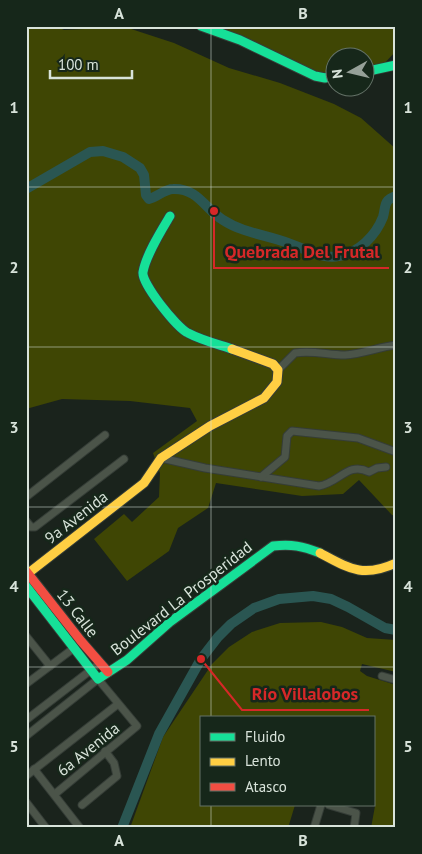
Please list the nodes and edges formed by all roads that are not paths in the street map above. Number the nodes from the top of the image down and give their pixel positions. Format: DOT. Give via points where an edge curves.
graph roads {
  1 [pos="201,26"];
  2 [pos="396,65"];
  3 [pos="374,70"];
  4 [pos="324,78"];
  5 [pos="170,216"];
  6 [pos="396,344"];
  7 [pos="278,370"];
  8 [pos="105,435"];
  9 [pos="396,452"];
  10 [pos="161,458"];
  11 [pos="124,459"];
  12 [pos="386,467"];
  13 [pos="261,477"];
  14 [pos="26,497"];
  15 [pos="26,521"];
  16 [pos="396,563"];
  17 [pos="27,573"];
  18 [pos="26,586"];
  19 [pos="26,636"];
  20 [pos="74,648"];
  21 [pos="100,663"];
  22 [pos="50,666"];
  23 [pos="91,670"];
  24 [pos="108,672"];
  25 [pos="382,676"];
  26 [pos="98,679"];
  27 [pos="396,680"];
  28 [pos="27,681"];
  29 [pos="118,704"];
  30 [pos="26,720"];
  31 [pos="26,736"];
  32 [pos="106,751"];
  33 [pos="34,769"];
  34 [pos="26,776"];
  35 [pos="54,794"];
  36 [pos="26,802"];
  37 [pos="82,805"];
  38 [pos="320,806"];
  39 [pos="332,806"];
  40 [pos="46,828"];
  41 [pos="80,828"];
  42 [pos="314,828"];
  43 [pos="354,828"];
  1 -- 4 [label="main road"];
  2 -- 3 [label="main road"];
  5 -- 7 [label="main road" via="143,271 153,295 187,333 266,360"];
  6 -- 7 [label="street" via="337,355 313,351 294,353"];
  7 -- 10 [label="main road" via="277,382 264,398 210,426"];
  8 -- 14 [label="street"];
  9 -- 13 [label="street" via="358,438 292,431 287,436 286,458"];
  10 -- 13 [label="street"];
  10 -- 17 [label="main road, 9a Avenida" via="144,483"];
  11 -- 15 [label="street" via="33,527"];
  12 -- 13 [label="street" via="370,472 361,468 352,470 319,486"];
  16 -- 24 [label="main road, Boulevard La Prosperidad" via="383,571 366,573 298,545 273,546"];
  17 -- 21 [label="main road, 13 Calle"];
  18 -- 20 [label="main road, 13 Calle"];
  19 -- 22 [label="street"];
  20 -- 22 [label="street"];
  20 -- 23 [label="main road, 13 Calle"];
  21 -- 23 [label="street"];
  21 -- 24 [label="main road, 13 Calle"];
  22 -- 28 [label="street"];
  23 -- 26 [label="main road, 13 Calle"];
  23 -- 30 [label="street"];
  24 -- 26 [label="main road, Boulevard La Prosperidad"];
  25 -- 27 [label="street"];
  26 -- 29 [label="street"];
  26 -- 31 [label="street"];
  29 -- 32 [label="street, 6a Avenida" via="137,726"];
  29 -- 33 [label="street"];
  32 -- 35 [label="street, 6a Avenida"];
  32 -- 37 [label="street" via="117,776"];
  33 -- 34 [label="street"];
  33 -- 35 [label="street"];
  35 -- 41 [label="street"];
  36 -- 40 [label="street"];
  38 -- 42 [label="street"];
  39 -- 43 [label="street" via="357,814"];
}
